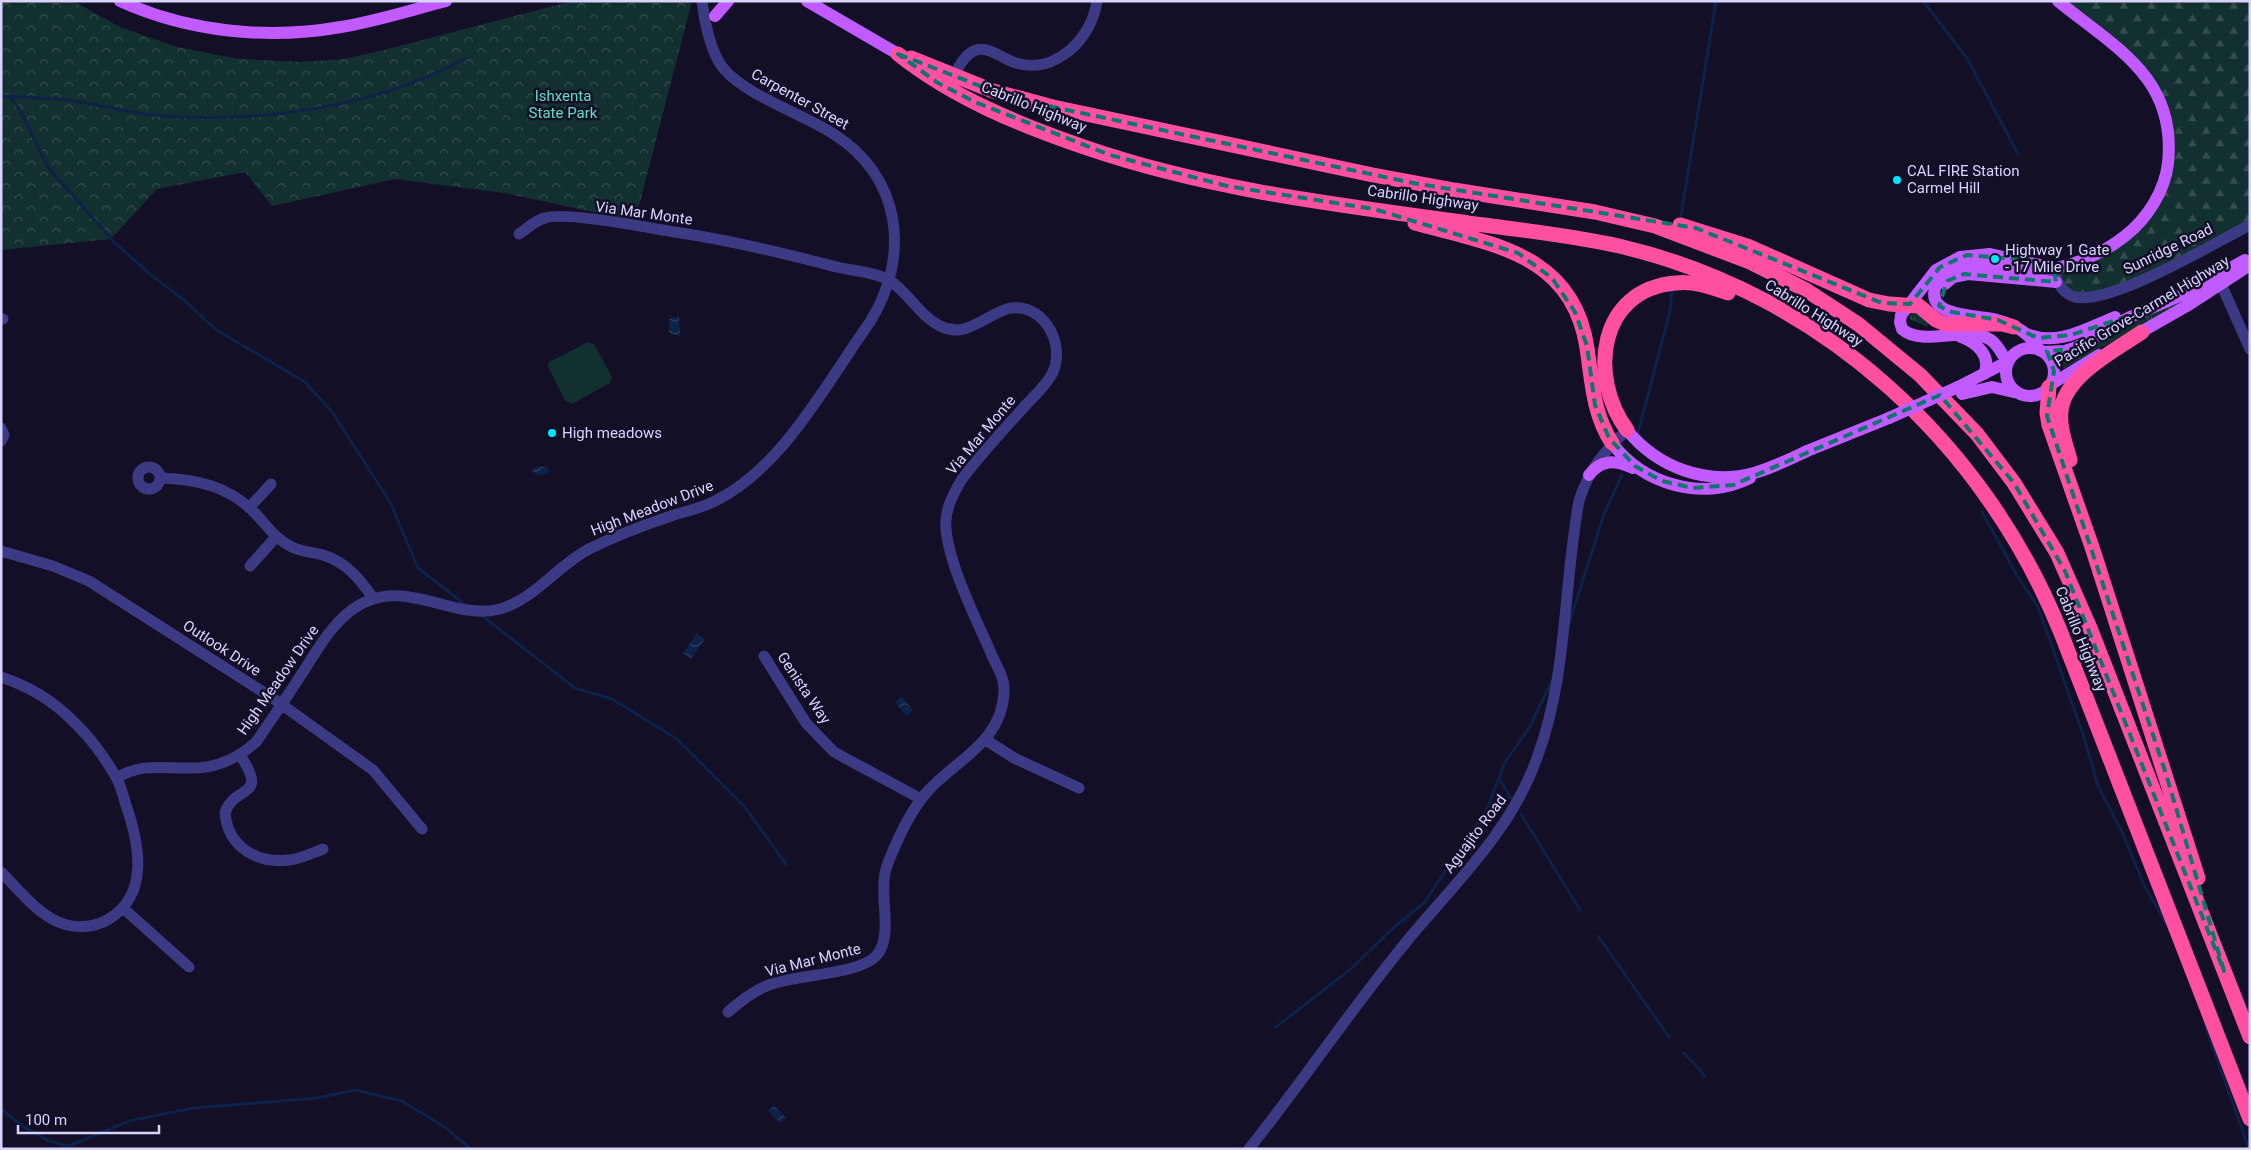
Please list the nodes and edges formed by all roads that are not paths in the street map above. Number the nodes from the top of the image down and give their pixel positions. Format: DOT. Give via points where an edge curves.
graph roads {
  1 [pos="120,1"];
  2 [pos="446,1"];
  3 [pos="702,1"];
  4 [pos="717,1"];
  5 [pos="728,1"];
  6 [pos="1097,1"];
  7 [pos="2058,1"];
  8 [pos="812,3"];
  9 [pos="715,16"];
  10 [pos="709,29"];
  11 [pos="898,54"];
  12 [pos="954,76"];
  13 [pos="1374,209"];
  14 [pos="1615,216"];
  15 [pos="2250,225"];
  16 [pos="519,234"];
  17 [pos="2250,258"];
  18 [pos="2250,265"];
  19 [pos="2054,268"];
  20 [pos="889,280"];
  21 [pos="2056,282"];
  22 [pos="2221,284"];
  23 [pos="1910,304"];
  24 [pos="1939,305"];
  25 [pos="2149,309"];
  26 [pos="1806,325"];
  27 [pos="2019,330"];
  28 [pos="2142,332"];
  29 [pos="1951,335"];
  30 [pos="2250,349"];
  31 [pos="2041,351"];
  32 [pos="2008,364"];
  33 [pos="1984,374"];
  34 [pos="2050,386"];
  35 [pos="1960,390"];
  36 [pos="2020,394"];
  37 [pos="1,428"];
  38 [pos="1627,430"];
  39 [pos="1,442"];
  40 [pos="1612,443"];
  41 [pos="1762,470"];
  42 [pos="1647,474"];
  43 [pos="1589,475"];
  44 [pos="160,478"];
  45 [pos="271,484"];
  46 [pos="249,508"];
  47 [pos="276,536"];
  48 [pos="2092,547"];
  49 [pos="1,551"];
  50 [pos="250,566"];
  51 [pos="374,598"];
  52 [pos="764,656"];
  53 [pos="1,677"];
  54 [pos="281,704"];
  55 [pos="986,740"];
  56 [pos="240,755"];
  57 [pos="117,778"];
  58 [pos="1079,788"];
  59 [pos="921,799"];
  60 [pos="422,829"];
  61 [pos="323,849"];
  62 [pos="1,872"];
  63 [pos="123,908"];
  64 [pos="189,967"];
  65 [pos="2224,971"];
  66 [pos="728,1012"];
  67 [pos="2250,1036"];
  68 [pos="2250,1119"];
  69 [pos="1249,1149"];
  1 -- 2 [label="main road" via="193,25 268,33 343,27"];
  3 -- 10 [label="street, Carpenter Street"];
  4 -- 9 [label="street"];
  5 -- 9 [label="main road"];
  6 -- 12 [label="street" via="1087,32 1070,50 1053,61 1025,65 978,50 964,58"];
  7 -- 19 [label="main road" via="2129,58 2156,90 2166,117 2169,154 2160,192 2138,225 2099,253"];
  8 -- 11 [label="main road, Cabrillo Highway"];
  9 -- 10 [label="street"];
  10 -- 20 [label="street, Carpenter Street" via="713,50 729,74 755,92 840,138 859,153 877,175 894,223 895,245"];
  11 -- 12 [label="highway, Cabrillo Highway"];
  11 -- 13 [label="highway, Cabrillo Highway" via="920,72 957,93 1019,122 1130,162 1207,182"];
  12 -- 14 [label="highway, Cabrillo Highway" via="1034,102 1313,162 1454,190"];
  13 -- 26 [label="highway, Cabrillo Highway" via="1579,238 1637,251 1721,280"];
  13 -- 40 [label="highway" via="1506,248 1546,273 1566,295 1580,323 1587,346 1595,405"];
  14 -- 23 [label="highway" via="1696,228 1750,247 1869,300"];
  14 -- 65 [label="highway, Cabrillo Highway" via="1713,246 1769,271 1823,301 1906,362 1986,445 2032,512 2074,590"];
  15 -- 21 [label="street, Sunridge Road" via="2116,290 2079,297 2067,293"];
  16 -- 20 [label="street, Via Mar Monte" via="546,217 581,218 769,249"];
  17 -- 25 [label="main road, Pacific Grove-Carmel Highway"];
  18 -- 22 [label="main road, Pacific Grove-Carmel Highway"];
  19 -- 21 [label="street"];
  19 -- 23 [label="main road" via="1999,255 1967,254 1940,267"];
  19 -- 24 [label="main road" via="2033,271 1972,263 1957,266 1937,283 1935,296"];
  20 -- 51 [label="street, High Meadow Drive" via="870,322 786,440 757,473 728,494 589,549 527,595 501,609 470,611 407,596"];
  20 -- 55 [label="street, Via Mar Monte" via="944,328 969,328 1000,312 1026,309 1040,318 1056,340 1057,361 1050,377 962,479 947,515 948,544 1005,689 1000,713"];
  21 -- 24 [label="main road" via="1964,274 1947,281 1941,291"];
  22 -- 28 [label="main road, Pacific Grove-Carmel Highway"];
  22 -- 30 [label="street"];
  23 -- 27 [label="highway" via="1921,307 1945,324 2002,324"];
  23 -- 29 [label="main road" via="1900,319 1904,331 1918,335"];
  24 -- 27 [label="main road" via="1949,312 1998,320"];
  25 -- 27 [label="main road" via="2119,316 2066,336 2043,338"];
  25 -- 31 [label="main road, Pacific Grove-Carmel Highway" via="2077,348"];
  26 -- 38 [label="highway" via="1695,283 1669,284 1640,295 1617,317 1607,336 1604,353 1608,394"];
  26 -- 68 [label="highway, Cabrillo Highway" via="1877,376 1932,427 1983,490 2022,550 2056,620"];
  27 -- 31 [label="main road" via="2032,338"];
  28 -- 34 [label="main road, Pacific Grove-Carmel Highway" via="2083,363"];
  28 -- 48 [label="highway" via="2081,376 2062,404 2065,438"];
  29 -- 32 [label="main road" via="1987,338"];
  29 -- 33 [label="main road" via="1968,340 1981,349 1987,363"];
  31 -- 32 [label="main road" via="2021,351"];
  31 -- 34 [label="main road" via="2053,366"];
  32 -- 33 [label="main road"];
  32 -- 36 [label="main road" via="2008,382"];
  33 -- 35 [label="main road"];
  34 -- 36 [label="main road" via="2036,396"];
  34 -- 48 [label="highway" via="2049,425"];
  35 -- 36 [label="main road" via="1992,387"];
  35 -- 41 [label="main road, bridge"];
  37 -- 39 [label="street" via="4,435"];
  38 -- 40 [label="street, Aguajito Road"];
  38 -- 41 [label="main road" via="1650,453 1682,470 1724,476"];
  40 -- 42 [label="main road" via="1628,461"];
  40 -- 43 [label="street, Aguajito Road"];
  41 -- 42 [label="main road" via="1740,483 1709,488 1685,487"];
  42 -- 43 [label="main road" via="1609,462 1599,465"];
  43 -- 69 [label="street, Aguajito Road" via="1577,514 1558,676 1538,757 1520,798 1478,859 1407,942"];
  44 -- 46 [label="street" via="195,480 210,485"];
  45 -- 46 [label="street"];
  46 -- 47 [label="street"];
  47 -- 50 [label="street"];
  47 -- 51 [label="street" via="290,547 336,560 353,572"];
  48 -- 65 [label="highway" via="2197,875"];
  49 -- 54 [label="street, Outlook Drive" via="53,566 89,581"];
  51 -- 54 [label="street, High Meadow Drive" via="360,604 332,628"];
  52 -- 59 [label="street, Genista Way" via="806,723 828,746 851,763"];
  53 -- 57 [label="street" via="26,686 59,709 87,736"];
  54 -- 56 [label="street, High Meadow Drive" via="256,742"];
  54 -- 60 [label="street, Outlook Drive" via="373,770"];
  55 -- 58 [label="street" via="1014,758"];
  55 -- 59 [label="street, Via Mar Monte"];
  56 -- 57 [label="street, High Meadow Drive" via="206,767 135,768"];
  56 -- 61 [label="street" via="251,772 250,786 245,794 230,803 225,813 243,850 257,857 288,860"];
  57 -- 63 [label="street" via="133,828 138,863 134,890"];
  59 -- 66 [label="street, Via Mar Monte" via="887,864 882,895 884,940 877,955 870,962 856,967 770,984"];
  62 -- 63 [label="street" via="48,916 70,926 98,924"];
  63 -- 64 [label="street"];
  65 -- 67 [label="highway, Cabrillo Highway"];
}
